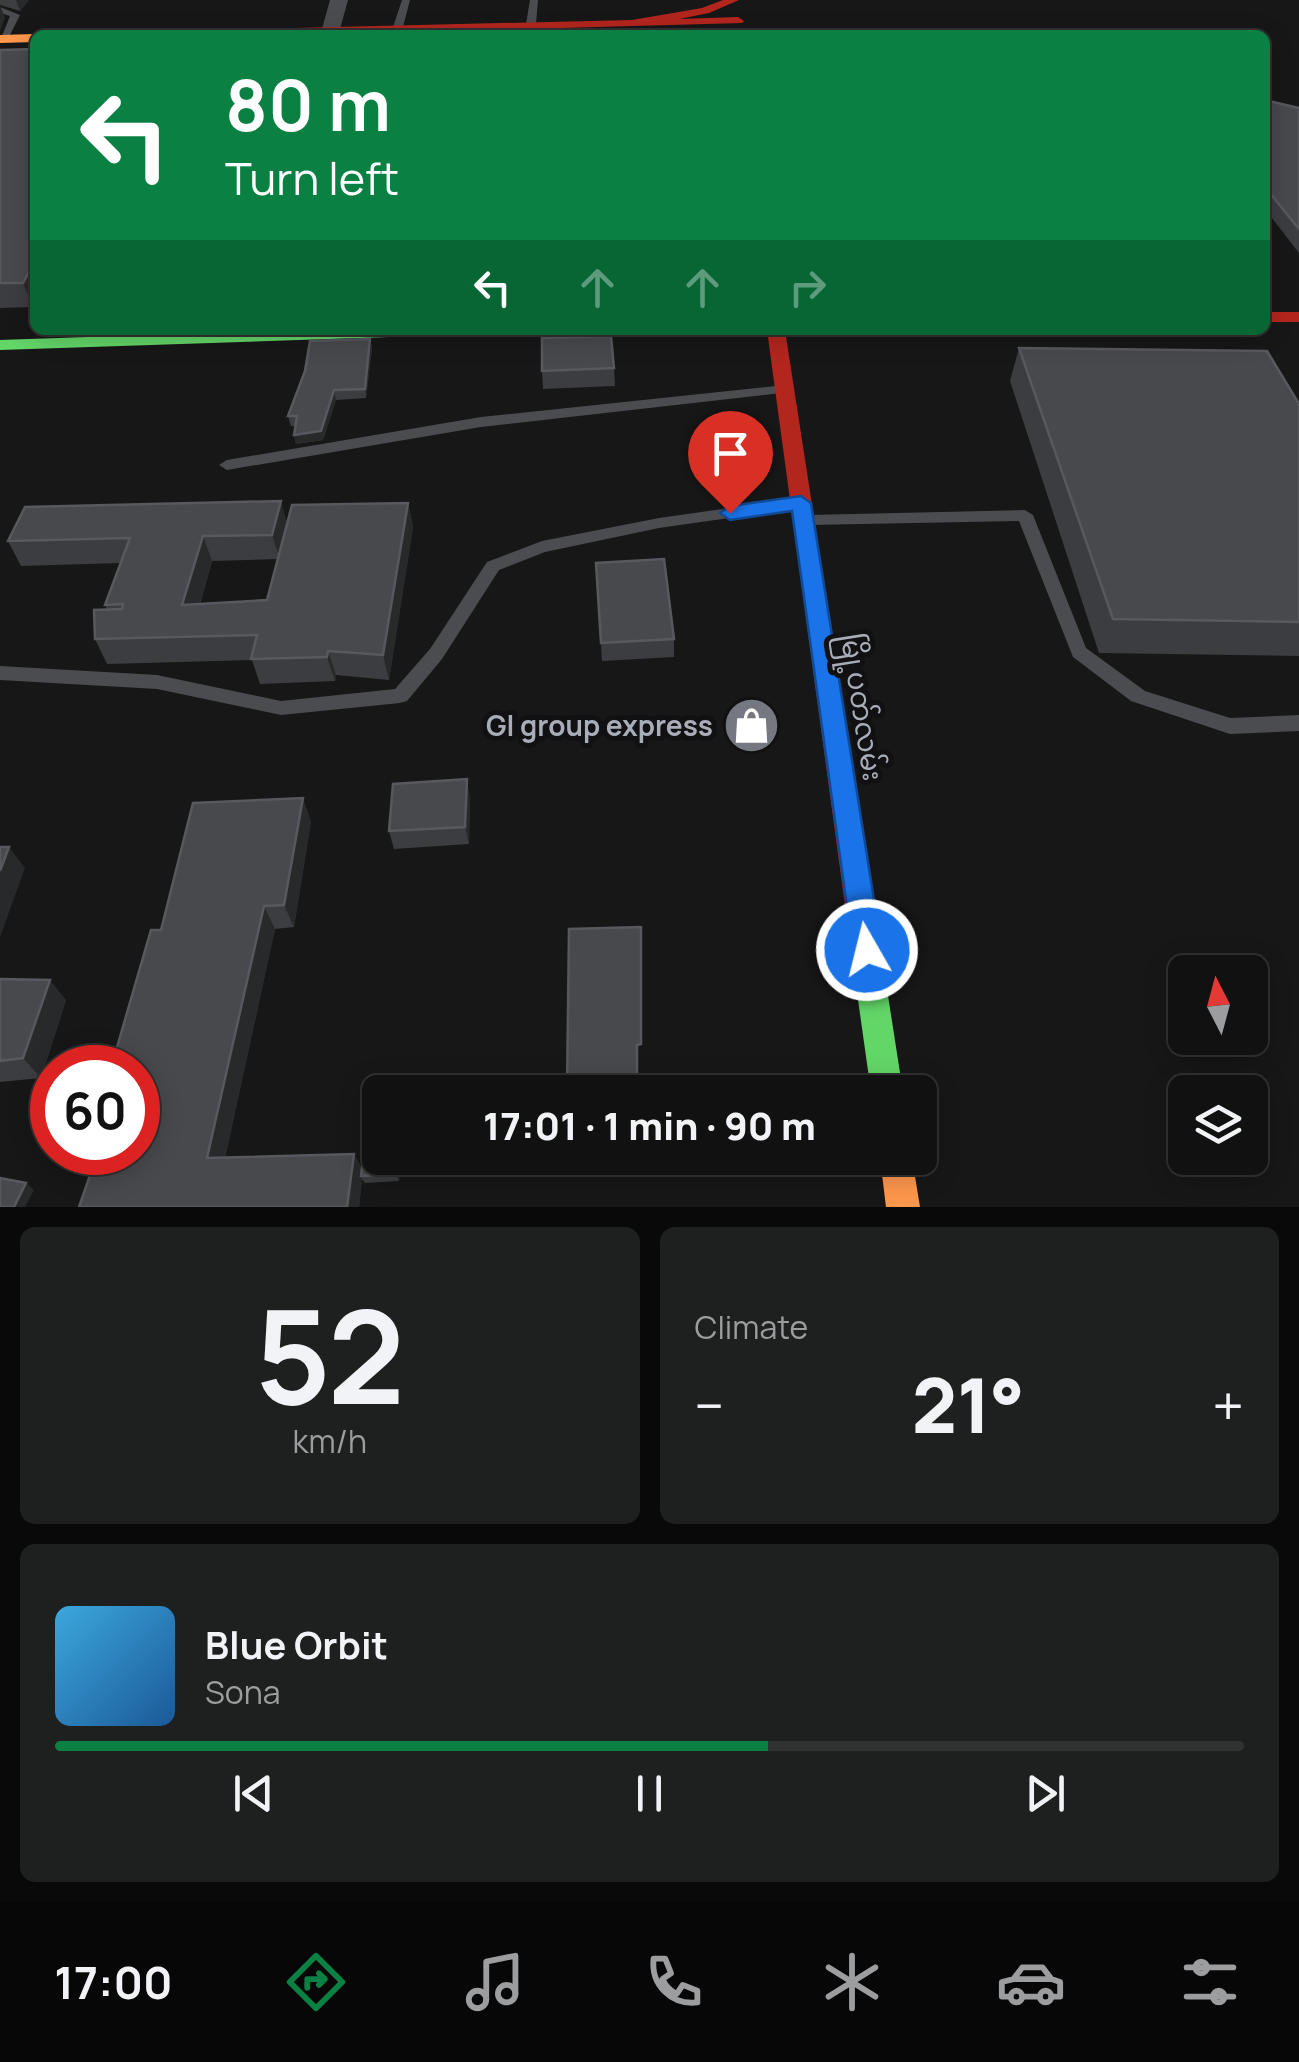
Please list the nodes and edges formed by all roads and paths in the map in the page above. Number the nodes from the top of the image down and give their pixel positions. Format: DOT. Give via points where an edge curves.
graph roads {
  1 [pos="340,0"];
  2 [pos="406,0"];
  3 [pos="534,0"];
  4 [pos="0,10"];
  5 [pos="737,14"];
  6 [pos="530,24"];
  7 [pos="398,27"];
  8 [pos="331,29"];
  9 [pos="303,30"];
  10 [pos="430,30"];
  11 [pos="30,39"];
  12 [pos="1,43"];
  13 [pos="30,50"];
  14 [pos="1299,317"];
  15 [pos="1270,318"];
  16 [pos="239,335"];
  17 [pos="777,335"];
  18 [pos="0,345"];
  19 [pos="785,389"];
  20 [pos="226,465"];
  21 [pos="802,512"];
  22 [pos="0,673"];
  23 [pos="1299,723"];
  24 [pos="885,1075"];
  25 [pos="898,1175"];
  26 [pos="903,1207"];
  1 -- 8 [label="street"];
  2 -- 7 [label="lane"];
  3 -- 6 [label="lane"];
  4 -- 12 [label="lane" via="14,15"];
  5 -- 6 [label="main road"];
  6 -- 10 [label="main road"];
  7 -- 8 [label="main road"];
  7 -- 10 [label="main road"];
  8 -- 9 [label="main road"];
  11 -- 12 [label="main road"];
  12 -- 13 [label="main road"];
  14 -- 15 [label="main road"];
  16 -- 18 [label="main road"];
  17 -- 19 [label="main road, မြို့ပတ်လမ်း"];
  19 -- 20 [label="lane" via="481,422"];
  19 -- 21 [label="main road, မြို့ပတ်လမ်း"];
  21 -- 22 [label="lane" via="659,523 542,546 494,566 400,696 281,708 157,682"];
  21 -- 23 [label="lane" via="1026,514 1079,652 1138,696 1230,726"];
  21 -- 24 [label="main road, မြို့ပတ်လမ်း"];
  25 -- 26 [label="main road"];
}
